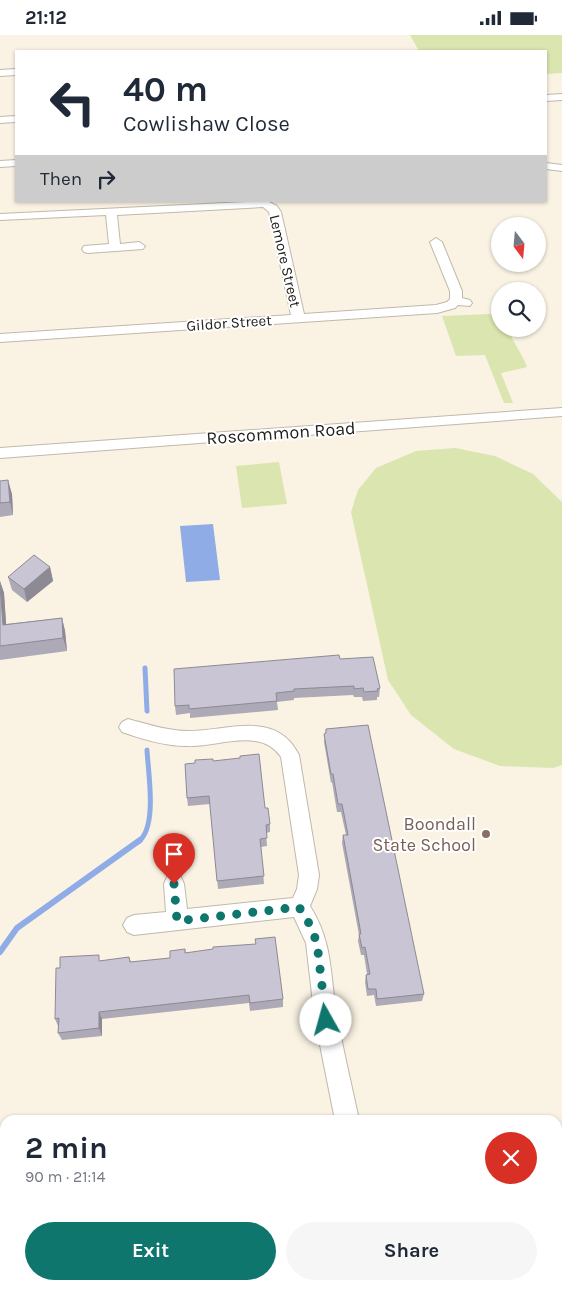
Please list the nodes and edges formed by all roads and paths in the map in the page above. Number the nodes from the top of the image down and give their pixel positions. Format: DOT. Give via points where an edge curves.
graph roads {
  1 [pos="15,72"];
  2 [pos="0,73"];
  3 [pos="562,97"];
  4 [pos="547,98"];
  5 [pos="15,119"];
  6 [pos="0,120"];
  7 [pos="15,163"];
  8 [pos="0,164"];
  9 [pos="547,166"];
  10 [pos="562,168"];
  11 [pos="111,211"];
  12 [pos="0,217"];
  13 [pos="436,243"];
  14 [pos="138,245"];
  15 [pos="115,247"];
  16 [pos="88,249"];
  17 [pos="298,318"];
  18 [pos="0,338"];
  19 [pos="562,412"];
  20 [pos="0,453"];
  21 [pos="128,727"];
  22 [pos="174,884"];
  23 [pos="299,907"];
  24 [pos="177,921"];
  25 [pos="134,925"];
  26 [pos="346,1115"];
  1 -- 2 [label="street"];
  3 -- 4 [label="street"];
  5 -- 6 [label="street"];
  7 -- 8 [label="street"];
  9 -- 10 [label="street"];
  11 -- 12 [label="street, Lemore Street"];
  11 -- 15 [label="street"];
  11 -- 17 [label="street, Lemore Street" via="252,203 270,206 275,211"];
  13 -- 17 [label="street, Gildor Street" via="461,302 441,308"];
  14 -- 15 [label="street"];
  15 -- 16 [label="street"];
  17 -- 18 [label="street, Gildor Street"];
  19 -- 20 [label="street, Roscommon Road"];
  21 -- 23 [label="street" via="190,739 255,733 280,740 286,746 309,875"];
  22 -- 24 [label="street"];
  23 -- 24 [label="street"];
  23 -- 26 [label="street" via="317,943 326,1020"];
  24 -- 25 [label="street"];
}
